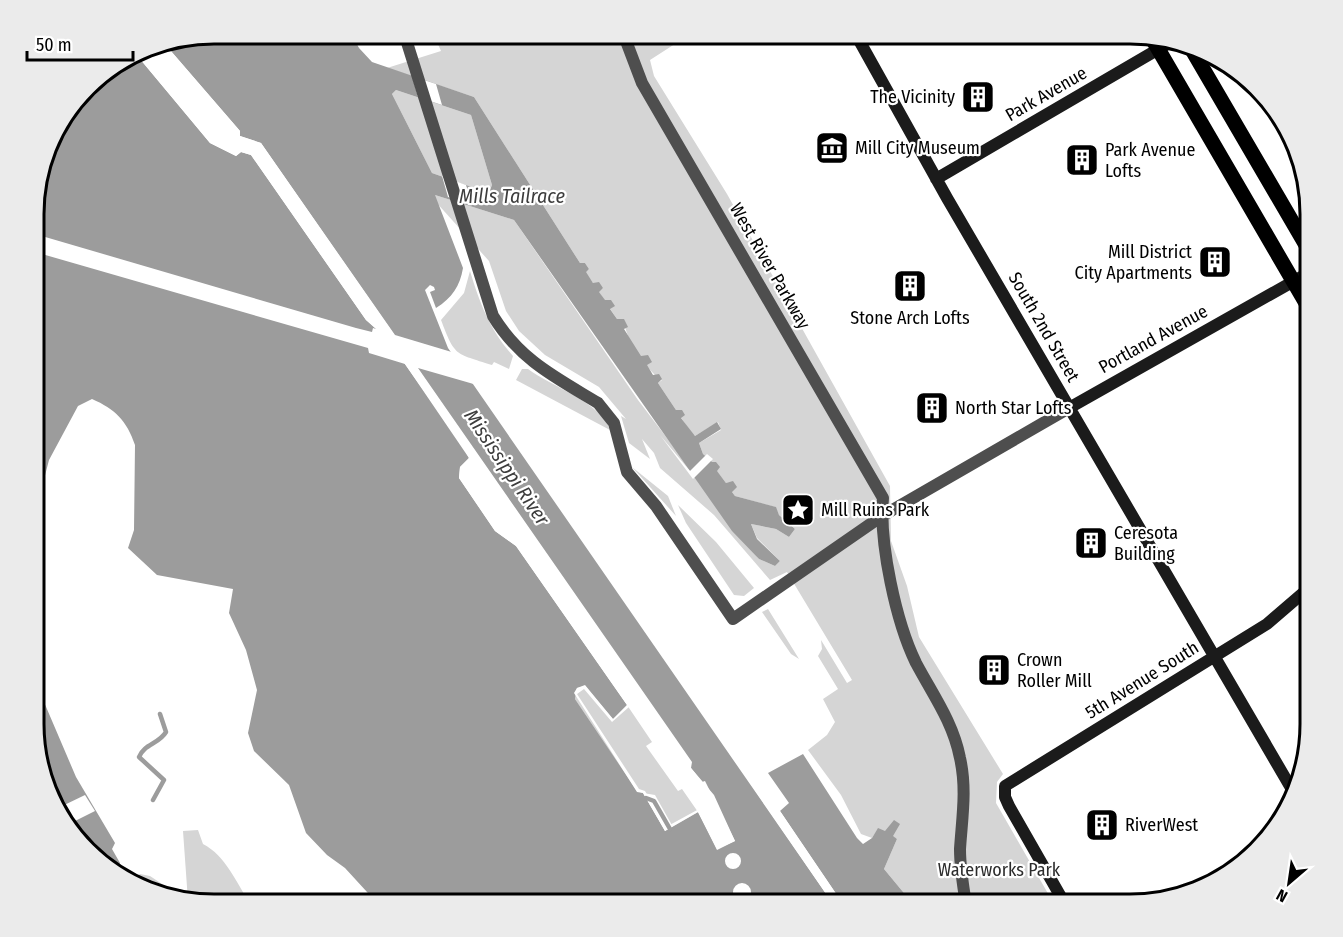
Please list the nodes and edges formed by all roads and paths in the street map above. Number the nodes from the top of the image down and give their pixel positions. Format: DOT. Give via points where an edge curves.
graph roads {
  1 [pos="408,43"];
  2 [pos="627,43"];
  3 [pos="861,44"];
  4 [pos="1156,46"];
  5 [pos="1163,47"];
  6 [pos="1158,50"];
  7 [pos="1196,56"];
  8 [pos="936,179"];
  9 [pos="1299,233"];
  10 [pos="1299,278"];
  11 [pos="1293,281"];
  12 [pos="1299,291"];
  13 [pos="1069,408"];
  14 [pos="882,516"];
  15 [pos="1299,596"];
  16 [pos="1215,656"];
  17 [pos="1289,783"];
  18 [pos="965,894"];
  19 [pos="1059,894"];
  1 -- 14 [label="street, Portland Avenue" via="493,316 506,338 526,358 607,411 618,433 627,472 656,506 733,620"];
  2 -- 14 [label="street, West River Parkway" via="642,83 883,498"];
  3 -- 8 [label="street, South 2nd Street"];
  4 -- 6 [label="main road"];
  5 -- 6 [label="street, Park Avenue"];
  6 -- 8 [label="street, Park Avenue"];
  6 -- 11 [label="main road"];
  7 -- 9 [label="main road"];
  8 -- 13 [label="street, South 2nd Street"];
  10 -- 11 [label="street, Portland Avenue"];
  11 -- 12 [label="main road"];
  11 -- 13 [label="street, Portland Avenue"];
  13 -- 14 [label="street, Portland Avenue"];
  13 -- 16 [label="street, South 2nd Street"];
  14 -- 18 [label="street, West River Parkway" via="904,633 953,728 960,759 965,789 960,850"];
  15 -- 16 [label="street, 5th Avenue South" via="1267,624"];
  16 -- 17 [label="street, South 2nd Street"];
  16 -- 19 [label="street, 5th Avenue South" via="1005,786 1009,806"];
}
